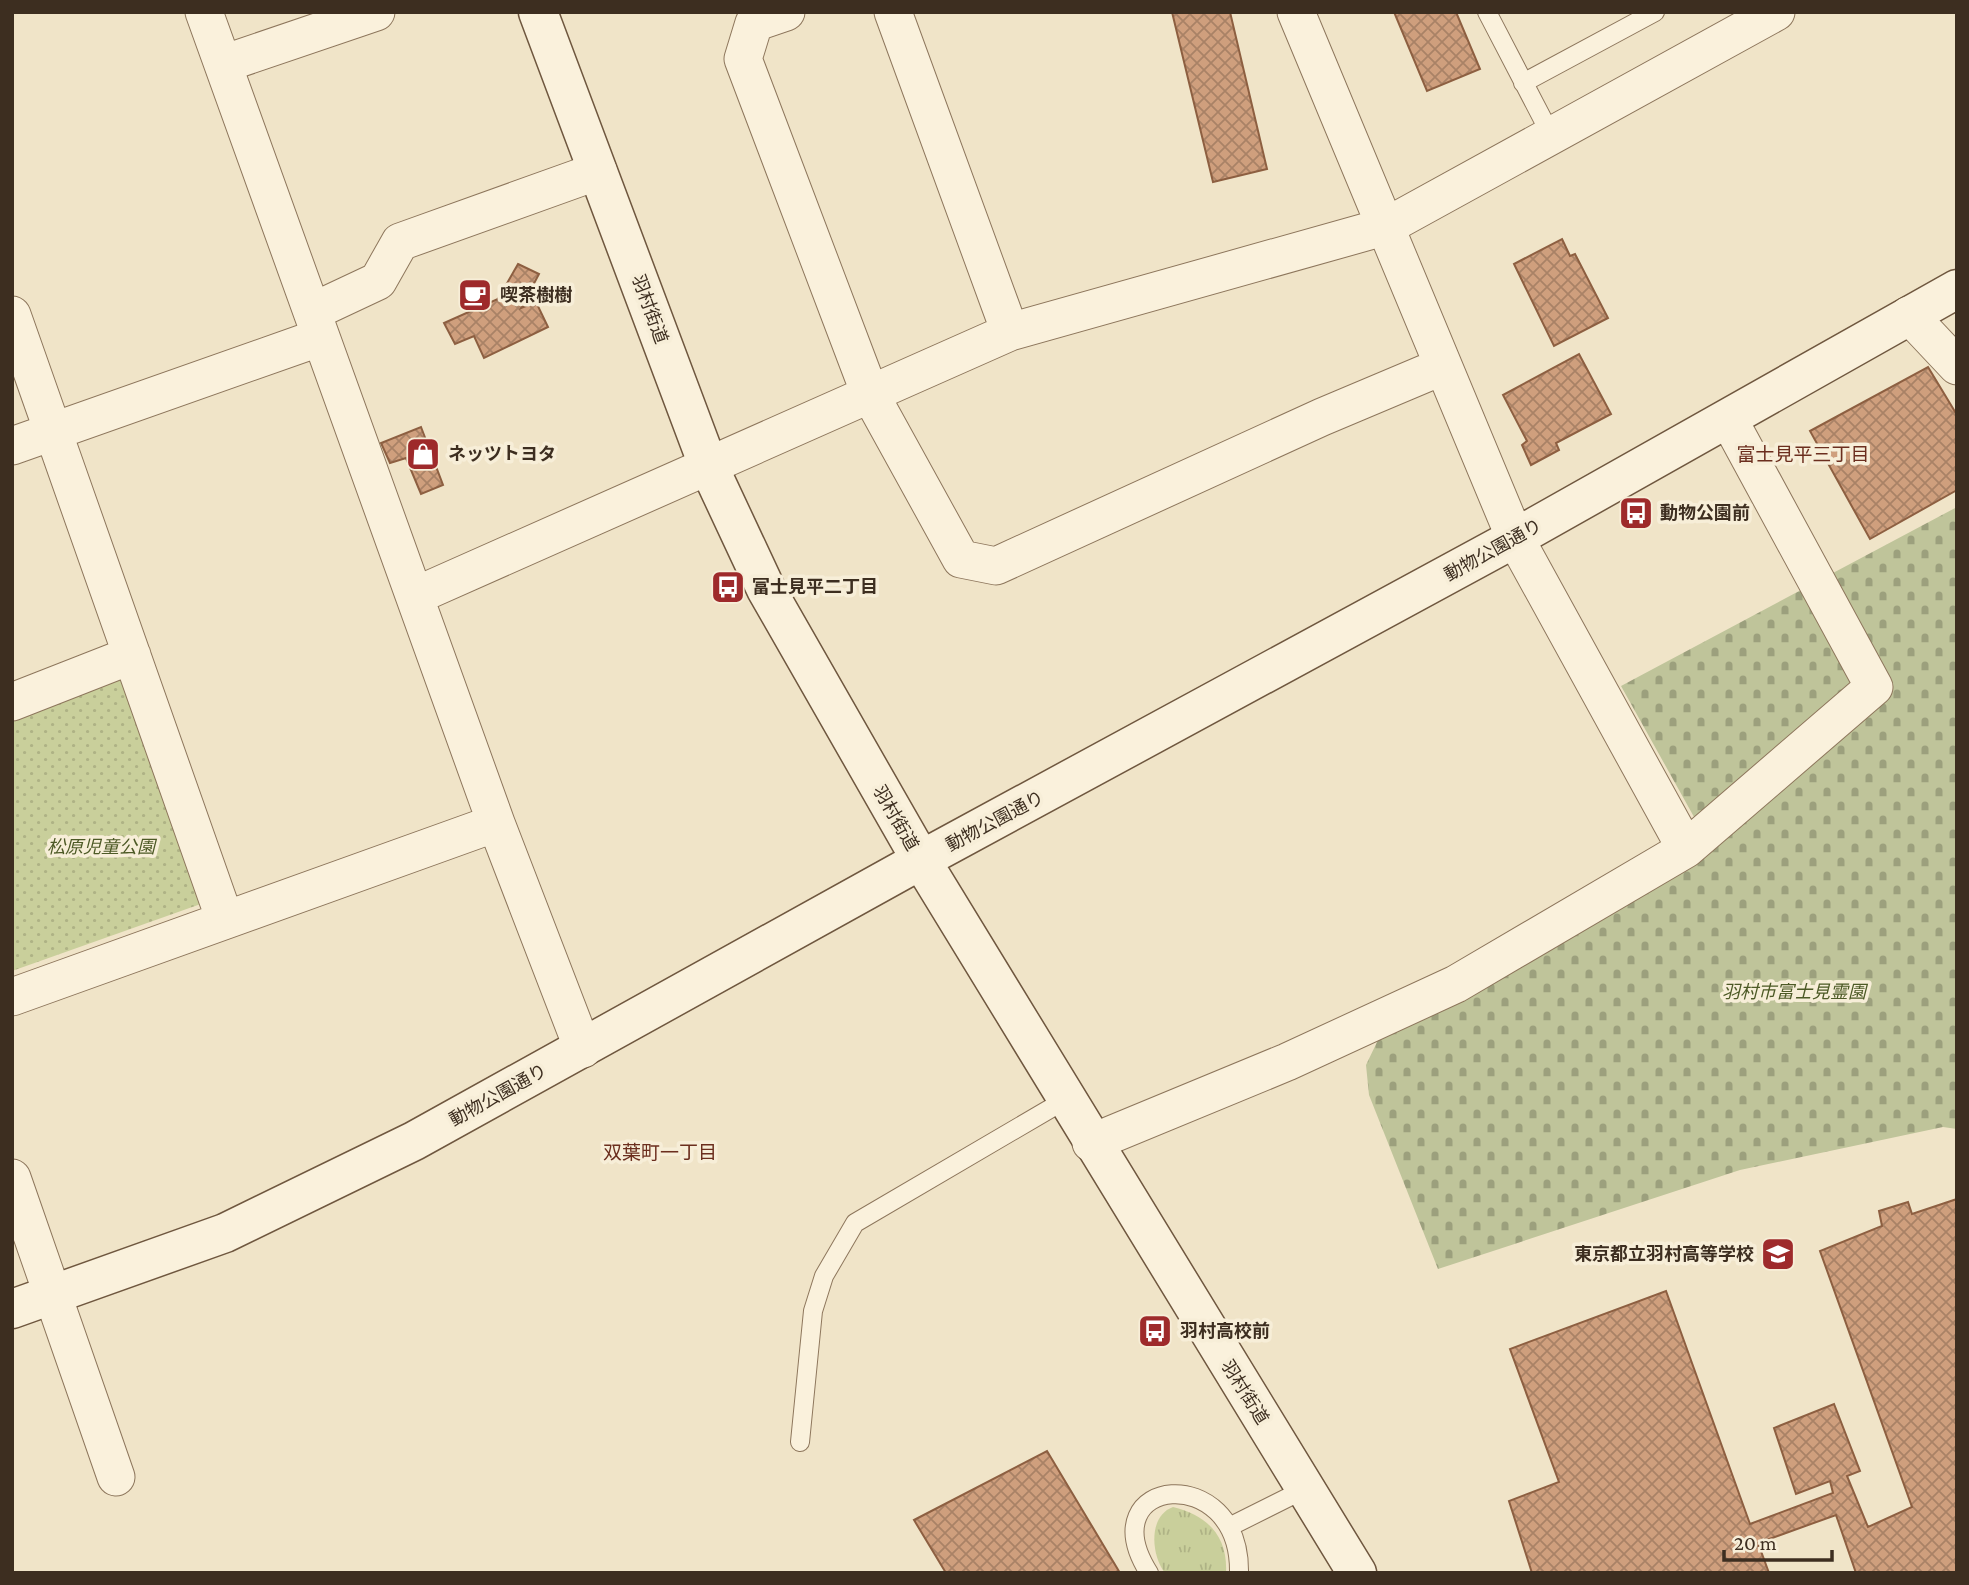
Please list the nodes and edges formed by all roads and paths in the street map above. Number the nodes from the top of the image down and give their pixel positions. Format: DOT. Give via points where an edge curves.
graph roads {
  1 [pos="204,12"];
  2 [pos="376,12"];
  3 [pos="538,12"];
  4 [pos="786,12"];
  5 [pos="893,12"];
  6 [pos="1296,12"];
  7 [pos="1486,12"];
  8 [pos="1655,12"];
  9 [pos="1776,12"];
  10 [pos="223,64"];
  11 [pos="1523,83"];
  12 [pos="1552,137"];
  13 [pos="598,171"];
  14 [pos="1387,226"];
  15 [pos="1957,289"];
  16 [pos="12,315"];
  17 [pos="1909,315"];
  18 [pos="317,325"];
  19 [pos="1010,332"];
  20 [pos="1443,366"];
  21 [pos="1957,366"];
  22 [pos="870,394"];
  23 [pos="1729,420"];
  24 [pos="53,431"];
  25 [pos="12,446"];
  26 [pos="708,465"];
  27 [pos="1515,538"];
  28 [pos="415,596"];
  29 [pos="132,655"];
  30 [pos="12,702"];
  31 [pos="496,823"];
  32 [pos="1686,849"];
  33 [pos="921,860"];
  34 [pos="225,920"];
  35 [pos="12,997"];
  36 [pos="583,1049"];
  37 [pos="1065,1100"];
  38 [pos="1091,1143"];
  39 [pos="12,1178"];
  40 [pos="54,1296"];
  41 [pos="12,1309"];
  42 [pos="800,1442"];
  43 [pos="116,1477"];
  44 [pos="1305,1489"];
  45 [pos="1231,1526"];
  46 [pos="1149,1573"];
  47 [pos="1239,1573"];
  48 [pos="1357,1573"];
  1 -- 10 [label="street"];
  2 -- 10 [label="street"];
  3 -- 13 [label="street, 羽村街道"];
  4 -- 22 [label="street" via="754,23 743,59"];
  5 -- 19 [label="street"];
  6 -- 14 [label="street"];
  7 -- 11 [label="lane"];
  8 -- 11 [label="lane"];
  9 -- 12 [label="street"];
  10 -- 18 [label="street"];
  11 -- 12 [label="lane"];
  12 -- 14 [label="street"];
  13 -- 18 [label="street" via="400,242 378,281"];
  13 -- 26 [label="street, 羽村街道"];
  14 -- 19 [label="street"];
  14 -- 20 [label="street"];
  15 -- 17 [label="street, 動物公園通り"];
  16 -- 24 [label="street"];
  17 -- 21 [label="street"];
  17 -- 23 [label="street, 動物公園通り"];
  18 -- 24 [label="street"];
  18 -- 28 [label="street"];
  19 -- 22 [label="street"];
  20 -- 22 [label="street" via="996,566 961,559"];
  20 -- 27 [label="street"];
  22 -- 26 [label="street"];
  23 -- 27 [label="street, 動物公園通り"];
  23 -- 32 [label="street" via="1874,687"];
  24 -- 25 [label="street"];
  24 -- 29 [label="street"];
  26 -- 28 [label="street"];
  26 -- 33 [label="street, 羽村街道" via="766,589"];
  27 -- 32 [label="street"];
  27 -- 33 [label="street, 動物公園通り"];
  28 -- 31 [label="street"];
  29 -- 30 [label="street"];
  29 -- 34 [label="street"];
  31 -- 34 [label="street"];
  31 -- 36 [label="street"];
  32 -- 38 [label="street" via="1456,984 1287,1062"];
  33 -- 36 [label="street, 動物公園通り"];
  33 -- 37 [label="street, 羽村街道"];
  34 -- 35 [label="street"];
  36 -- 40 [label="street, 動物公園通り" via="414,1141 225,1233"];
  37 -- 38 [label="street, 羽村街道"];
  37 -- 42 [label="lane" via="855,1223 824,1276 813,1311"];
  38 -- 44 [label="street, 羽村街道"];
  39 -- 40 [label="street"];
  40 -- 41 [label="street, 動物公園通り"];
  40 -- 43 [label="street"];
  44 -- 45 [label="lane"];
  44 -- 48 [label="street, 羽村街道"];
  45 -- 46 [label="lane" via="1216,1511 1181,1494 1148,1500 1137,1518 1137,1540"];
  45 -- 47 [label="lane" via="1239,1552"];
}
